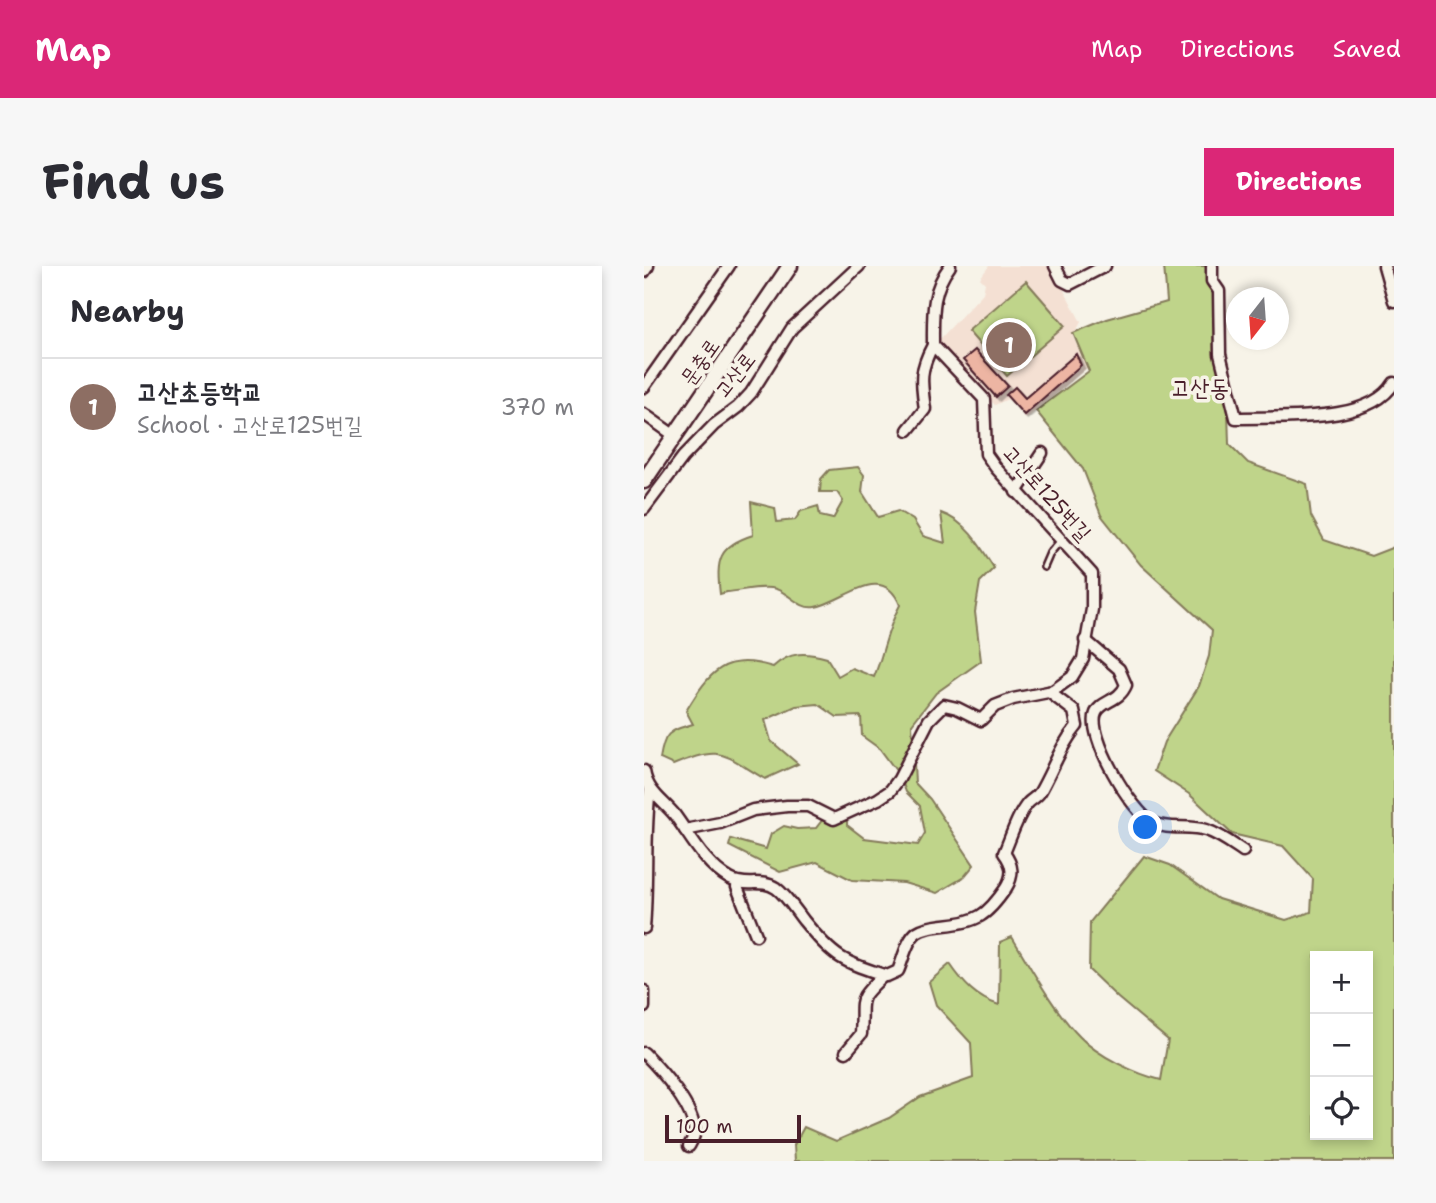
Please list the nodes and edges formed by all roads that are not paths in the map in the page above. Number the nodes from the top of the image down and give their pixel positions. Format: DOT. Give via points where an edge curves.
graph roads {
  1 [pos="648,266"];
  2 [pos="729,266"];
  3 [pos="790,266"];
  4 [pos="859,266"];
  5 [pos="950,266"];
  6 [pos="1055,266"];
  7 [pos="1105,266"];
  8 [pos="1212,266"];
  9 [pos="1384,266"];
  10 [pos="644,272"];
  11 [pos="1394,301"];
  12 [pos="933,345"];
  13 [pos="1394,383"];
  14 [pos="644,387"];
  15 [pos="644,414"];
  16 [pos="908,430"];
  17 [pos="675,436"];
  18 [pos="1042,453"];
  19 [pos="644,481"];
  20 [pos="1016,492"];
  21 [pos="644,509"];
  22 [pos="1061,540"];
  23 [pos="1044,567"];
  24 [pos="1085,640"];
  25 [pos="1049,692"];
  26 [pos="644,771"];
  27 [pos="650,787"];
  28 [pos="685,830"];
  29 [pos="1243,851"];
  30 [pos="738,883"];
  31 [pos="644,928"];
  32 [pos="756,935"];
  33 [pos="884,975"];
  34 [pos="644,991"];
  35 [pos="644,1007"];
  36 [pos="846,1052"];
  37 [pos="644,1053"];
  38 [pos="689,1146"];
  1 -- 10 [label="street"];
  2 -- 14 [label="street"];
  3 -- 17 [label="street, 문충로"];
  4 -- 21 [label="street, 고산로" via="792,328 751,393 682,457"];
  5 -- 12 [label="street" via="939,279 935,295"];
  6 -- 7 [label="street" via="1070,284"];
  8 -- 13 [label="street" via="1212,281 1219,291 1220,354 1236,418 1334,415 1371,402"];
  9 -- 11 [label="street"];
  12 -- 16 [label="street" via="921,375 925,409"];
  12 -- 20 [label="street, 고산로125번길" via="984,400 986,454"];
  15 -- 17 [label="street"];
  17 -- 19 [label="street, 문충로"];
  18 -- 20 [label="street"];
  20 -- 22 [label="street, 고산로125번길"];
  22 -- 23 [label="lane"];
  22 -- 24 [label="street, 고산로125번길" via="1092,575 1092,609"];
  24 -- 25 [label="street, 고산로125번길" via="1083,659 1072,677"];
  24 -- 29 [label="street" via="1119,669 1126,685 1122,694 1095,713 1094,726 1098,743 1141,816 1155,824 1205,830"];
  25 -- 28 [label="street, 고산로125번길" via="995,706 981,720 944,705 929,720 890,791 834,818 808,806 787,806 753,810 712,826"];
  25 -- 33 [label="street" via="1074,711 1077,726 1039,795 1023,811 1004,853 1011,864 1011,881 988,913 969,923 916,932 898,971"];
  26 -- 27 [label="street"];
  27 -- 28 [label="street"];
  27 -- 31 [label="street" via="645,812"];
  28 -- 30 [label="street" via="712,865"];
  30 -- 32 [label="street"];
  30 -- 33 [label="street" via="776,888 833,954"];
  33 -- 36 [label="street" via="860,1002 861,1034"];
  34 -- 35 [label="street"];
  37 -- 38 [label="street" via="685,1106 693,1123"];
}
